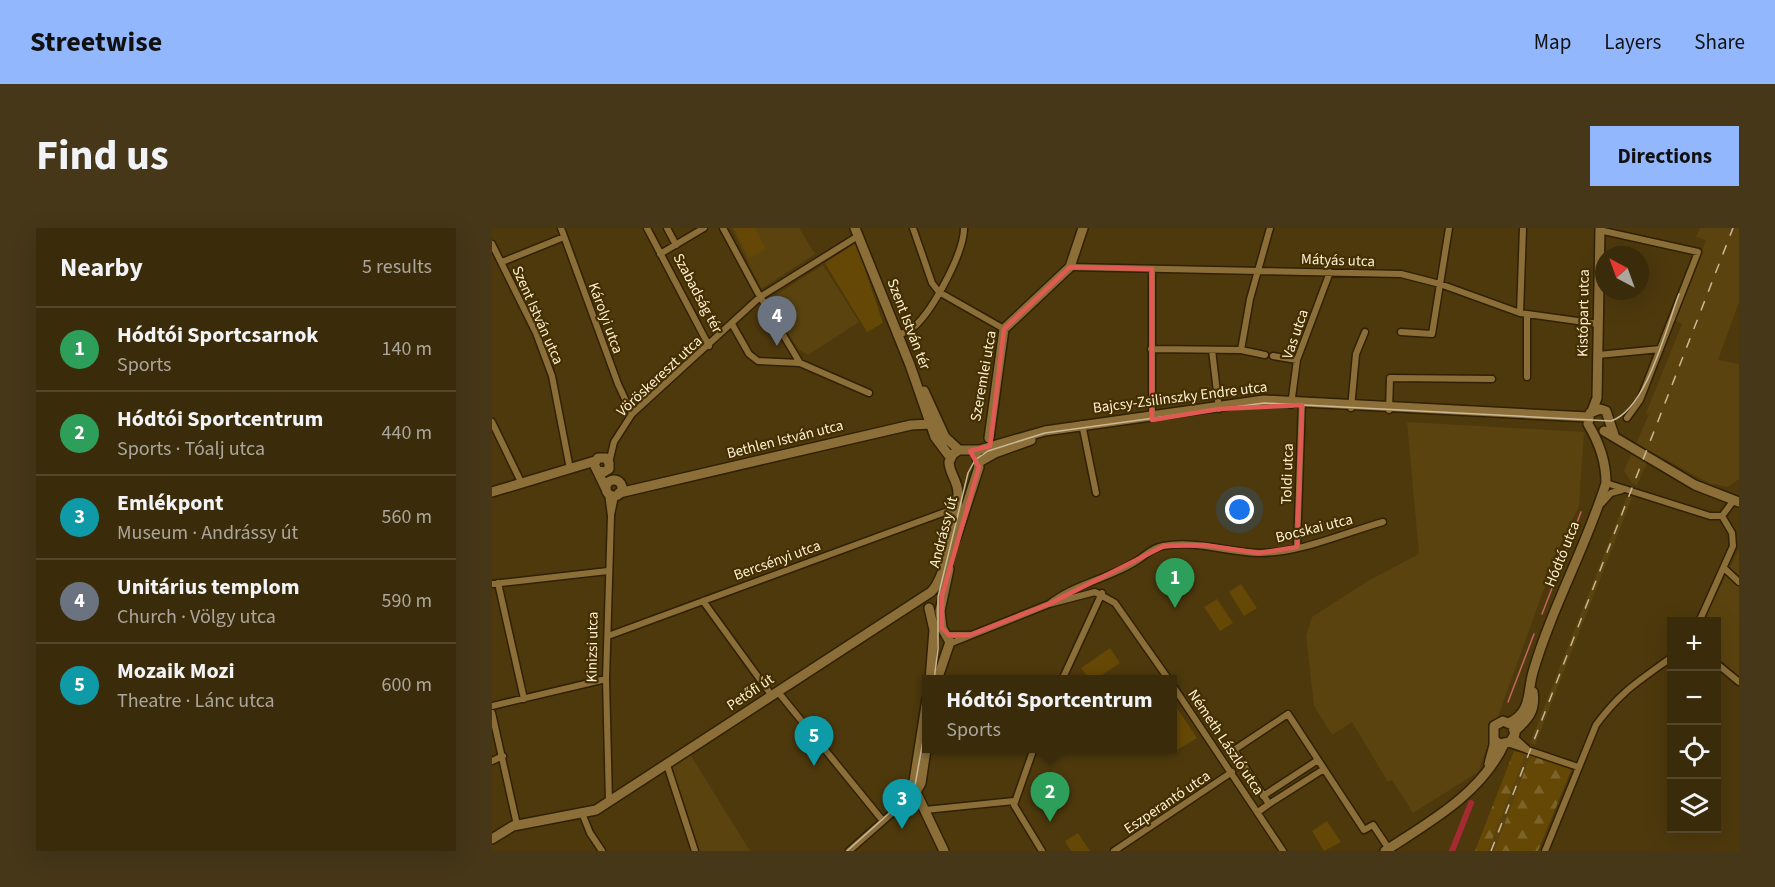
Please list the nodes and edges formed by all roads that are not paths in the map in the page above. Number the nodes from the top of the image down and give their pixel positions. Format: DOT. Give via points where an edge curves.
graph roads {
  1 [pos="561,228"];
  2 [pos="646,228"];
  3 [pos="667,228"];
  4 [pos="704,228"];
  5 [pos="723,228"];
  6 [pos="913,228"];
  7 [pos="963,228"];
  8 [pos="1083,228"];
  9 [pos="1270,228"];
  10 [pos="1449,228"];
  11 [pos="1523,228"];
  12 [pos="1599,229"];
  13 [pos="857,232"];
  14 [pos="564,237"];
  15 [pos="492,244"];
  16 [pos="676,245"];
  17 [pos="660,254"];
  18 [pos="502,262"];
  19 [pos="1070,267"];
  20 [pos="1152,269"];
  21 [pos="1258,269"];
  22 [pos="1330,272"];
  23 [pos="1440,284"];
  24 [pos="939,292"];
  25 [pos="760,297"];
  26 [pos="1520,313"];
  27 [pos="1527,314"];
  28 [pos="732,324"];
  29 [pos="1599,324"];
  30 [pos="1004,329"];
  31 [pos="1365,332"];
  32 [pos="1401,332"];
  33 [pos="898,336"];
  34 [pos="709,346"];
  35 [pos="1151,349"];
  36 [pos="1660,349"];
  37 [pos="1212,350"];
  38 [pos="1241,350"];
  39 [pos="1265,355"];
  40 [pos="1598,355"];
  41 [pos="1273,356"];
  42 [pos="1298,360"];
  43 [pos="800,363"];
  44 [pos="910,365"];
  45 [pos="1527,378"];
  46 [pos="1492,379"];
  47 [pos="869,393"];
  48 [pos="922,399"];
  49 [pos="1291,403"];
  50 [pos="1302,403"];
  51 [pos="1351,406"];
  52 [pos="1218,407"];
  53 [pos="1389,409"];
  54 [pos="632,414"];
  55 [pos="1152,417"];
  56 [pos="1592,418"];
  57 [pos="1627,418"];
  58 [pos="492,422"];
  59 [pos="911,425"];
  60 [pos="935,426"];
  61 [pos="1082,426"];
  62 [pos="1611,432"];
  63 [pos="990,442"];
  64 [pos="959,450"];
  65 [pos="970,451"];
  66 [pos="1601,454"];
  67 [pos="950,458"];
  68 [pos="979,462"];
  69 [pos="602,465"];
  70 [pos="570,469"];
  71 [pos="953,475"];
  72 [pos="974,475"];
  73 [pos="520,482"];
  74 [pos="1606,483"];
  75 [pos="1625,489"];
  76 [pos="615,490"];
  77 [pos="492,492"];
  78 [pos="1096,493"];
  79 [pos="1736,501"];
  80 [pos="956,508"];
  81 [pos="1594,513"];
  82 [pos="1722,516"];
  83 [pos="1383,522"];
  84 [pos="1297,547"];
  85 [pos="1725,569"];
  86 [pos="608,571"];
  87 [pos="1739,582"];
  88 [pos="495,583"];
  89 [pos="929,593"];
  90 [pos="1102,593"];
  91 [pos="942,596"];
  92 [pos="703,601"];
  93 [pos="1049,604"];
  94 [pos="908,606"];
  95 [pos="928,607"];
  96 [pos="940,608"];
  97 [pos="1701,617"];
  98 [pos="933,635"];
  99 [pos="608,636"];
  100 [pos="948,640"];
  101 [pos="933,646"];
  102 [pos="1667,660"];
  103 [pos="1721,667"];
  104 [pos="930,675"];
  105 [pos="939,675"];
  106 [pos="1064,675"];
  107 [pos="1165,675"];
  108 [pos="606,679"];
  109 [pos="1739,682"];
  110 [pos="1177,692"];
  111 [pos="775,694"];
  112 [pos="524,699"];
  113 [pos="492,706"];
  114 [pos="492,713"];
  115 [pos="922,731"];
  116 [pos="1507,736"];
  117 [pos="926,753"];
  118 [pos="1032,753"];
  119 [pos="503,756"];
  120 [pos="1318,760"];
  121 [pos="492,761"];
  122 [pos="667,765"];
  123 [pos="1578,767"];
  124 [pos="1324,769"];
  125 [pos="1232,772"];
  126 [pos="916,792"];
  127 [pos="1263,796"];
  128 [pos="1014,801"];
  129 [pos="609,802"];
  130 [pos="1269,804"];
  131 [pos="925,810"];
  132 [pos="1258,812"];
  133 [pos="582,813"];
  134 [pos="883,821"];
  135 [pos="517,825"];
  136 [pos="492,839"];
  137 [pos="1387,850"];
  138 [pos="602,851"];
  139 [pos="695,851"];
  140 [pos="849,851"];
  141 [pos="944,851"];
  142 [pos="1042,851"];
  143 [pos="1114,851"];
  144 [pos="1283,851"];
  145 [pos="1545,851"];
  1 -- 14 [label="street, Károlyi utca"];
  2 -- 17 [label="street, Szabadság tér"];
  3 -- 16 [label="street, Szabadság tér"];
  4 -- 16 [label="street, Szabadság tér"];
  5 -- 25 [label="street"];
  6 -- 24 [label="street" via="932,283"];
  7 -- 24 [label="street" via="960,254"];
  8 -- 19 [label="street"];
  9 -- 21 [label="street"];
  10 -- 23 [label="street"];
  11 -- 26 [label="street"];
  12 -- 29 [label="street, Kistópart utca"];
  12 -- 36 [label="street" via="1698,252"];
  13 -- 25 [label="street, Vöröskereszt utca"];
  13 -- 33 [label="street, Szent István tér"];
  14 -- 18 [label="street"];
  14 -- 54 [label="street, Károlyi utca"];
  15 -- 18 [label="street, Szent István utca"];
  16 -- 17 [label="street, Szabadság tér"];
  17 -- 34 [label="street, Szabadság tér"];
  18 -- 70 [label="street, Szent István utca" via="552,376"];
  19 -- 20 [label="street, Mátyás utca"];
  19 -- 30 [label="street, Szeremlei utca"];
  20 -- 21 [label="street, Mátyás utca"];
  20 -- 35 [label="street"];
  21 -- 22 [label="street, Mátyás utca"];
  21 -- 38 [label="street"];
  22 -- 23 [label="street, Mátyás utca" via="1401,274"];
  22 -- 42 [label="street, Vas utca"];
  23 -- 26 [label="street, Mátyás utca"];
  23 -- 32 [label="street" via="1432,334"];
  24 -- 30 [label="street"];
  24 -- 33 [label="street" via="914,327"];
  25 -- 28 [label="street, Vöröskereszt utca"];
  25 -- 43 [label="street"];
  26 -- 27 [label="street, Mátyás utca"];
  27 -- 29 [label="street, Mátyás utca"];
  27 -- 45 [label="street"];
  28 -- 34 [label="street, Vöröskereszt utca"];
  28 -- 43 [label="street" via="754,359"];
  29 -- 40 [label="street, Kistópart utca"];
  30 -- 63 [label="street, Szeremlei utca"];
  31 -- 51 [label="street" via="1356,354"];
  33 -- 44 [label="street, Szent István tér"];
  34 -- 54 [label="street, Vöröskereszt utca"];
  35 -- 37 [label="street"];
  35 -- 55 [label="street"];
  36 -- 40 [label="street"];
  36 -- 57 [label="street" via="1637,407"];
  37 -- 38 [label="street"];
  37 -- 52 [label="street"];
  38 -- 39 [label="street"];
  40 -- 56 [label="street, Kistópart utca" via="1597,398"];
  41 -- 42 [label="street"];
  42 -- 49 [label="street, Vas utca"];
  43 -- 47 [label="street"];
  44 -- 48 [label="street, Szent István tér"];
  44 -- 60 [label="street"];
  46 -- 53 [label="street" via="1390,378"];
  48 -- 59 [label="street" via="921,414"];
  48 -- 60 [label="street, Szent István tér"];
  49 -- 50 [label="street, Bajcsy-Zsilinszky Endre utca"];
  49 -- 52 [label="street, Bajcsy-Zsilinszky Endre utca"];
  50 -- 51 [label="street, Bajcsy-Zsilinszky Endre utca"];
  50 -- 84 [label="street, Toldi utca"];
  51 -- 53 [label="street, Bajcsy-Zsilinszky Endre utca"];
  52 -- 55 [label="street, Bajcsy-Zsilinszky Endre utca"];
  53 -- 56 [label="street, Bajcsy-Zsilinszky Endre utca"];
  54 -- 69 [label="street, Vöröskereszt utca"];
  55 -- 61 [label="street, Bajcsy-Zsilinszky Endre utca"];
  56 -- 62 [label="street, Bajcsy-Zsilinszky Endre utca"];
  56 -- 62 [label="street" via="1609,414"];
  56 -- 66 [label="street"];
  58 -- 73 [label="street"];
  59 -- 60 [label="street, Bethlen István utca"];
  59 -- 76 [label="street, Bethlen István utca"];
  60 -- 64 [label="street"];
  60 -- 67 [label="street" via="935,436"];
  61 -- 63 [label="street, Bajcsy-Zsilinszky Endre utca"];
  61 -- 68 [label="street, Bajcsy-Zsilinszky Endre utca" via="1024,441"];
  61 -- 78 [label="street, Bajcsy-Zsilinszky Endre utca"];
  62 -- 66 [label="street"];
  62 -- 79 [label="street" via="1682,478"];
  63 -- 65 [label="street, Bajcsy-Zsilinszky Endre utca"];
  64 -- 65 [label="street"];
  64 -- 67 [label="street"];
  65 -- 68 [label="street"];
  66 -- 74 [label="street"];
  67 -- 71 [label="street"];
  68 -- 72 [label="street"];
  69 -- 70 [label="street"];
  69 -- 76 [label="street"];
  69 -- 76 [label="street"];
  70 -- 73 [label="street"];
  71 -- 72 [label="street" via="962,479"];
  71 -- 80 [label="street, Andrássy út" via="958,494"];
  72 -- 91 [label="street, Andrássy út"];
  73 -- 77 [label="street"];
  74 -- 75 [label="street"];
  74 -- 81 [label="street, Hódtó utca"];
  75 -- 81 [label="street" via="1608,494"];
  75 -- 82 [label="street" via="1710,516"];
  76 -- 86 [label="street, Kinizsi utca"];
  79 -- 82 [label="street"];
  80 -- 89 [label="street, Andrássy út" via="941,575"];
  80 -- 92 [label="street, Bercsényi utca"];
  81 -- 116 [label="street, Hódtó utca" via="1538,657 1524,713"];
  82 -- 85 [label="street" via="1732,533 1733,546"];
  83 -- 84 [label="street, Bocskai utca"];
  84 -- 93 [label="street, Bocskai utca" via="1259,553 1204,545 1164,546 1062,593"];
  85 -- 87 [label="street"];
  85 -- 97 [label="street"];
  86 -- 88 [label="street"];
  86 -- 99 [label="street, Kinizsi utca"];
  88 -- 112 [label="street"];
  89 -- 91 [label="street"];
  89 -- 94 [label="street, Petőfi út"];
  89 -- 95 [label="street"];
  90 -- 93 [label="street, Bocskai utca" via="1095,591"];
  90 -- 106 [label="street"];
  90 -- 107 [label="street" via="1115,603"];
  91 -- 96 [label="street, Andrássy út"];
  92 -- 99 [label="street, Bercsényi utca"];
  92 -- 111 [label="street"];
  93 -- 100 [label="street, Bocskai utca" via="981,632"];
  94 -- 95 [label="street"];
  94 -- 111 [label="street, Petőfi út"];
  95 -- 96 [label="street"];
  95 -- 98 [label="street"];
  96 -- 100 [label="street"];
  98 -- 100 [label="street" via="940,631"];
  98 -- 101 [label="street"];
  99 -- 108 [label="street, Kinizsi utca"];
  100 -- 101 [label="street" via="941,650"];
  100 -- 105 [label="street"];
  101 -- 104 [label="street"];
  102 -- 123 [label="street" via="1635,681 1609,708 1596,725"];
  103 -- 109 [label="street"];
  108 -- 112 [label="street"];
  108 -- 129 [label="street, Kinizsi utca"];
  110 -- 125 [label="street, Németh László utca"];
  111 -- 122 [label="street, Petőfi út"];
  111 -- 134 [label="street"];
  112 -- 113 [label="street"];
  114 -- 119 [label="street"];
  115 -- 126 [label="street" via="914,781"];
  116 -- 123 [label="street" via="1528,750"];
  116 -- 137 [label="street, Hódtó utca" via="1483,778"];
  117 -- 126 [label="street"];
  118 -- 128 [label="street"];
  119 -- 121 [label="street"];
  119 -- 135 [label="street"];
  120 -- 124 [label="street"];
  120 -- 127 [label="street"];
  120 -- 127 [label="street, Németh László utca" via="1288,714 1234,750"];
  122 -- 129 [label="street, Petőfi út"];
  122 -- 139 [label="street"];
  123 -- 145 [label="street"];
  124 -- 130 [label="street"];
  124 -- 137 [label="street" via="1364,830 1373,825"];
  125 -- 132 [label="street, Németh László utca"];
  125 -- 143 [label="street, Eszperantó utca"];
  126 -- 131 [label="street"];
  126 -- 134 [label="street"];
  127 -- 130 [label="street, Németh László utca"];
  128 -- 131 [label="street"];
  128 -- 142 [label="street"];
  129 -- 133 [label="street, Petőfi út"];
  130 -- 132 [label="street, Németh László utca"];
  131 -- 141 [label="street"];
  132 -- 144 [label="street, Németh László utca"];
  133 -- 135 [label="street, Petőfi út"];
  133 -- 138 [label="street"];
  134 -- 140 [label="street"];
  135 -- 136 [label="street, Petőfi út"];
}
